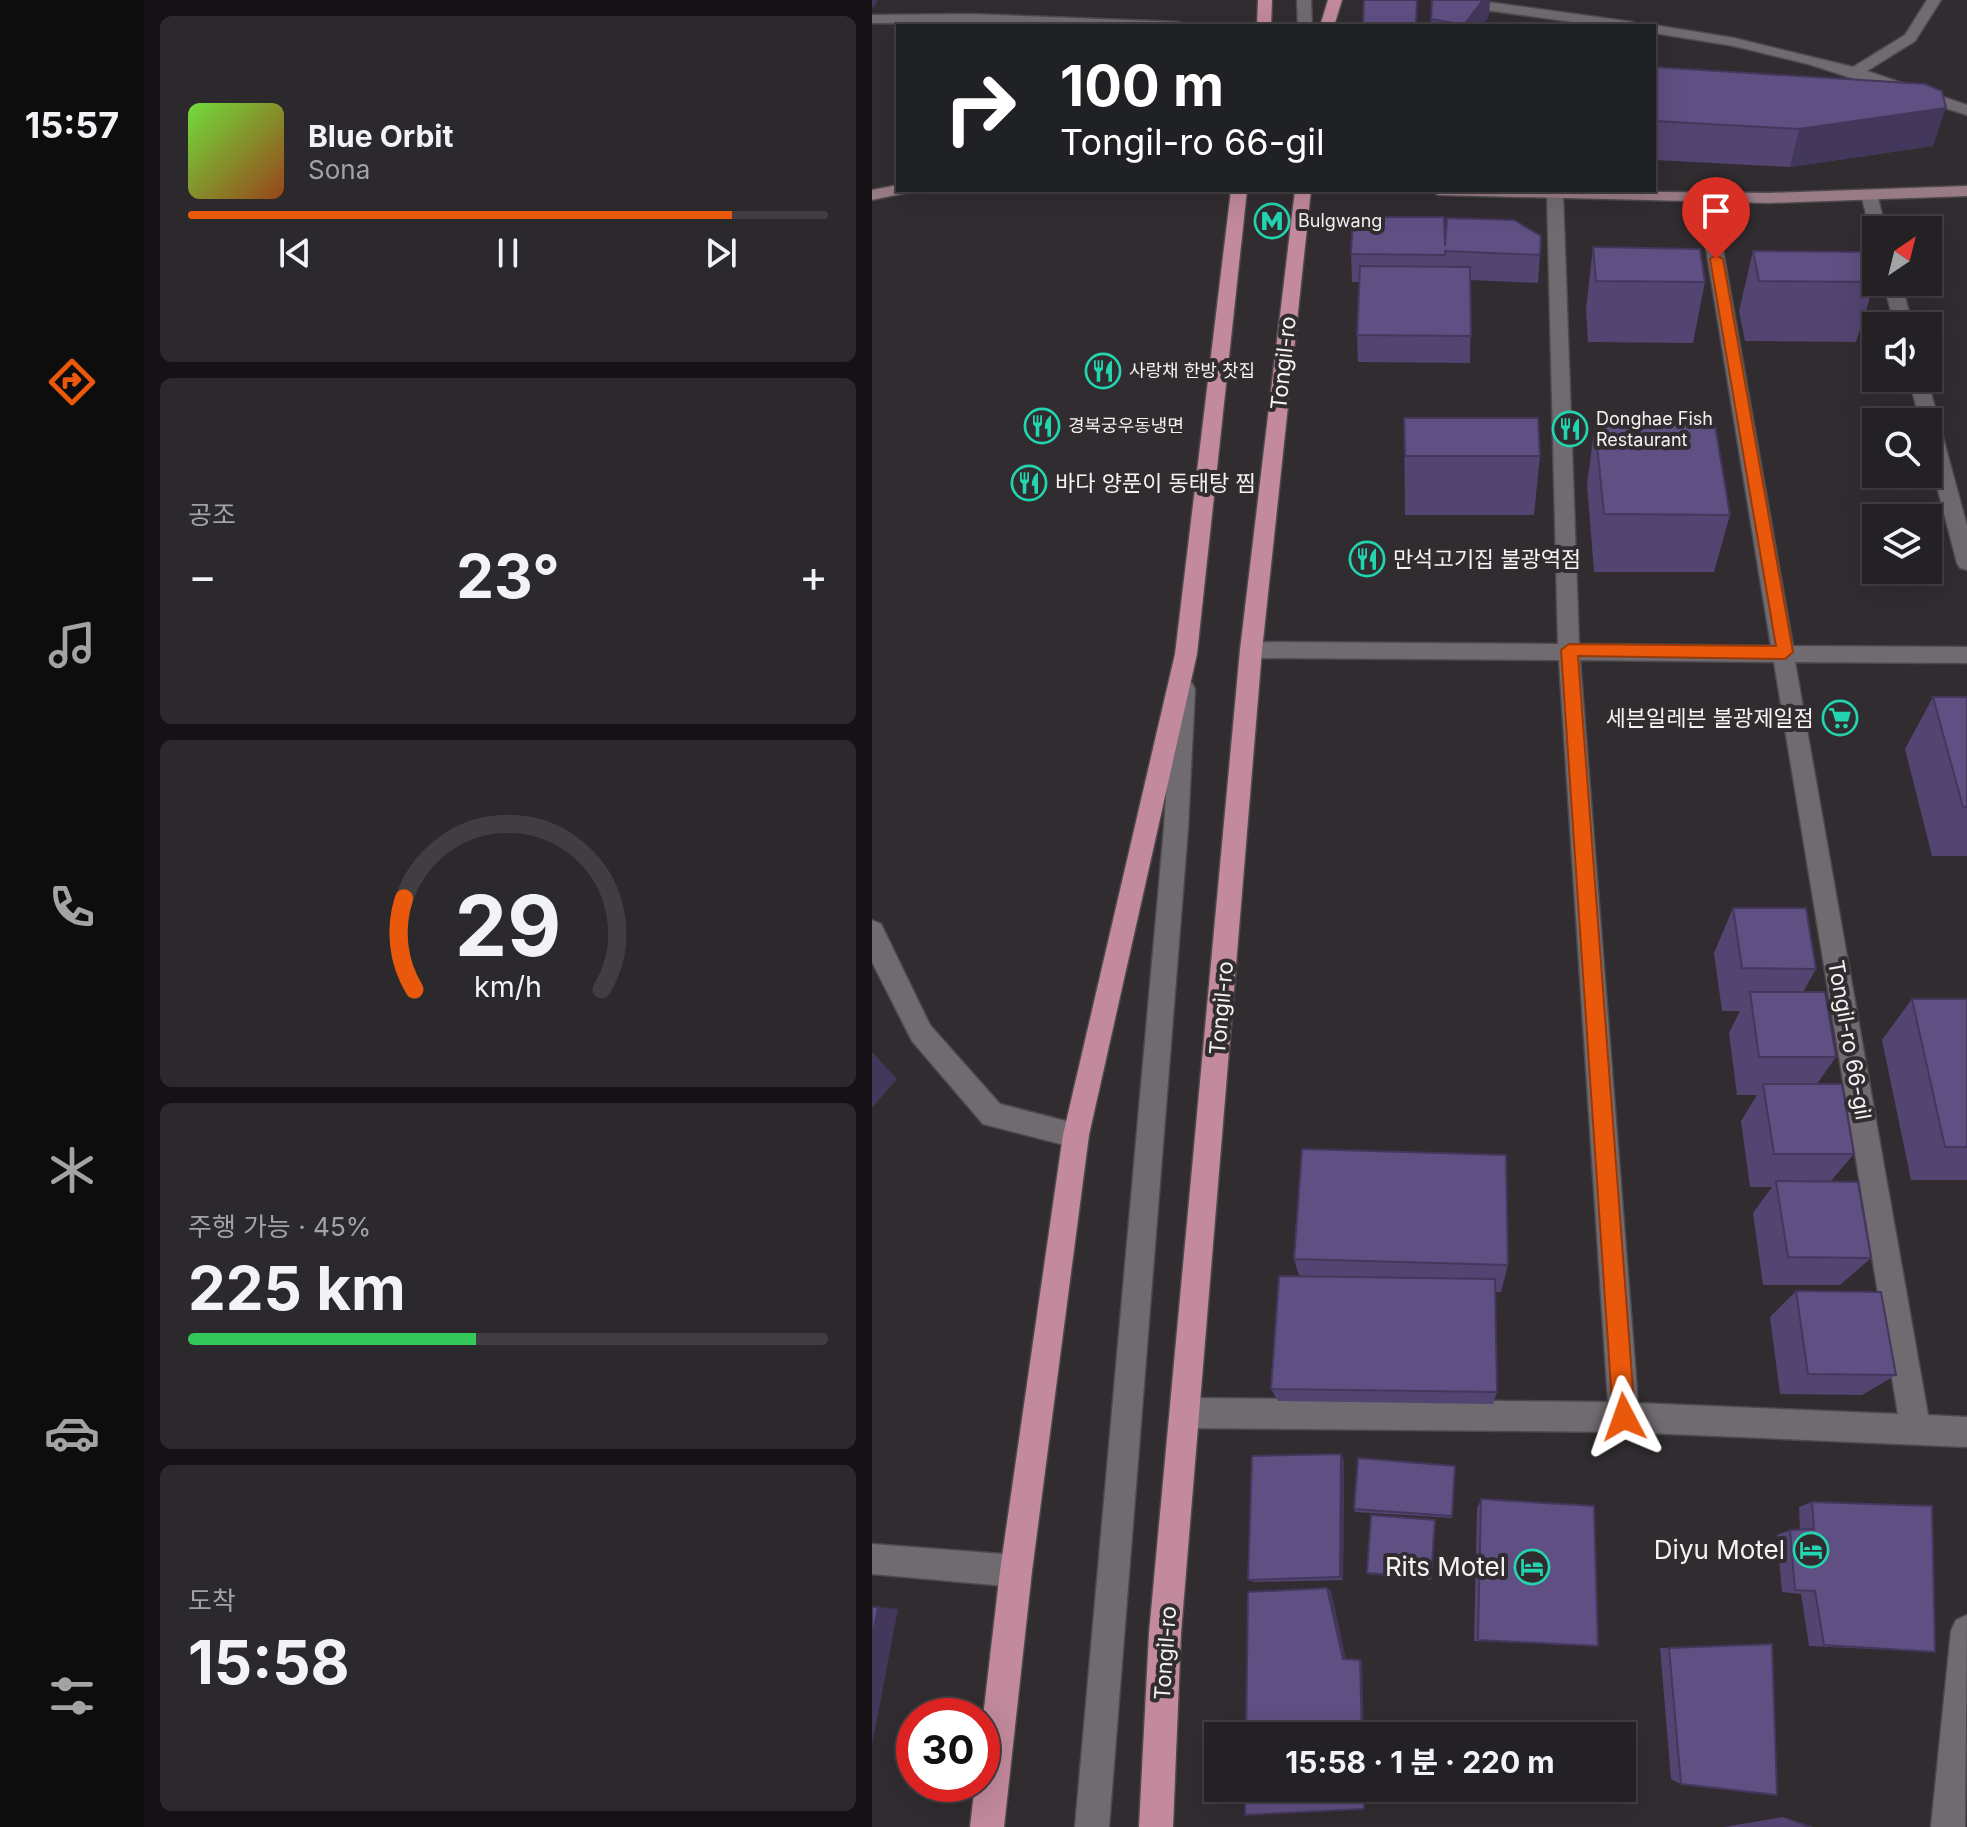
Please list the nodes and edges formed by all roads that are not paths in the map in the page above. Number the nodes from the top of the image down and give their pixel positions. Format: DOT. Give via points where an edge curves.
graph roads {
  1 [pos="920,0"];
  2 [pos="1265,0"];
  3 [pos="1304,0"];
  4 [pos="1335,0"];
  5 [pos="1442,0"];
  6 [pos="1934,0"];
  7 [pos="872,19"];
  8 [pos="909,19"];
  9 [pos="1102,24"];
  10 [pos="1264,24"];
  11 [pos="1305,24"];
  12 [pos="1328,24"];
  13 [pos="1618,24"];
  14 [pos="1656,29"];
  15 [pos="1857,71"];
  16 [pos="1967,110"];
  17 [pos="896,191"];
  18 [pos="1967,191"];
  19 [pos="1239,192"];
  20 [pos="1303,192"];
  21 [pos="1496,192"];
  22 [pos="1555,194"];
  23 [pos="872,195"];
  24 [pos="1870,198"];
  25 [pos="1706,199"];
  26 [pos="1874,216"];
  27 [pos="1922,392"];
  28 [pos="1967,563"];
  29 [pos="1251,650"];
  30 [pos="1569,650"];
  31 [pos="1785,652"];
  32 [pos="1186,654"];
  33 [pos="1967,655"];
  34 [pos="872,931"];
  35 [pos="1076,1135"];
  36 [pos="1185,1413"];
  37 [pos="1624,1417"];
  38 [pos="1915,1428"];
  39 [pos="1967,1432"];
  40 [pos="872,1559"];
  41 [pos="1016,1571"];
  42 [pos="1967,1631"];
  43 [pos="987,1827"];
  44 [pos="1092,1827"];
  45 [pos="1156,1827"];
  46 [pos="1948,1827"];
  1 -- 8 [label="street"];
  2 -- 10 [label="main road"];
  3 -- 11 [label="street"];
  4 -- 12 [label="main road"];
  5 -- 13 [label="street"];
  6 -- 15 [label="street" via="1910,38"];
  7 -- 8 [label="street"];
  8 -- 9 [label="street"];
  14 -- 15 [label="street" via="1757,45"];
  15 -- 16 [label="street"];
  17 -- 23 [label="main road"];
  18 -- 24 [label="main road"];
  19 -- 32 [label="main road"];
  20 -- 29 [label="main road, Tongil-ro"];
  21 -- 22 [label="main road"];
  22 -- 25 [label="main road"];
  22 -- 30 [label="street"];
  24 -- 25 [label="main road"];
  24 -- 26 [label="street"];
  25 -- 31 [label="street, Tongil-ro 66-gil"];
  27 -- 28 [label="street"];
  29 -- 30 [label="street"];
  29 -- 36 [label="main road, Tongil-ro"];
  30 -- 31 [label="street"];
  30 -- 37 [label="street"];
  31 -- 33 [label="street"];
  31 -- 38 [label="street, Tongil-ro 66-gil"];
  32 -- 35 [label="main road"];
  32 -- 44 [label="street"];
  34 -- 35 [label="street" via="921,1033 992,1115"];
  35 -- 41 [label="main road"];
  36 -- 37 [label="street"];
  36 -- 45 [label="main road, Tongil-ro" via="1165,1633"];
  37 -- 38 [label="street"];
  38 -- 39 [label="street"];
  40 -- 41 [label="street"];
  41 -- 43 [label="main road"];
  42 -- 46 [label="street"];
}
